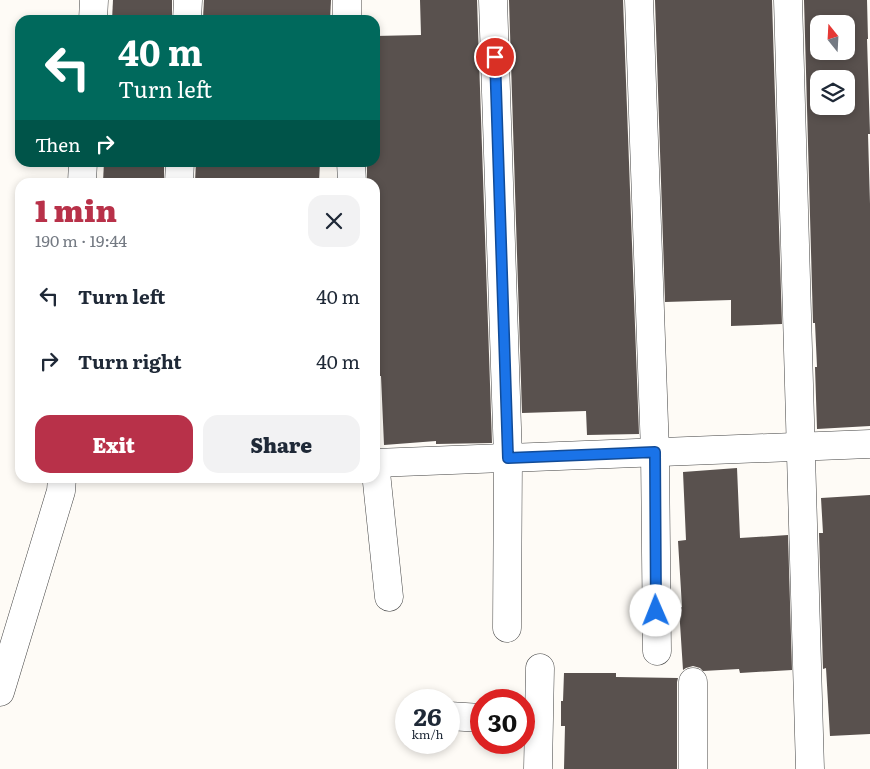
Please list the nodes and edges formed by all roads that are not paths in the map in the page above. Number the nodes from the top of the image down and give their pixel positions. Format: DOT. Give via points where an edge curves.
graph roads {
  1 [pos="94,0"];
  2 [pos="188,0"];
  3 [pos="347,0"];
  4 [pos="493,0"];
  5 [pos="639,0"];
  6 [pos="788,0"];
  7 [pos="93,15"];
  8 [pos="187,15"];
  9 [pos="347,15"];
  10 [pos="870,444"];
  11 [pos="801,446"];
  12 [pos="655,452"];
  13 [pos="508,458"];
  14 [pos="380,463"];
  15 [pos="45,483"];
  16 [pos="62,483"];
  17 [pos="377,483"];
  18 [pos="389,597"];
  19 [pos="0,627"];
  20 [pos="507,628"];
  21 [pos="656,651"];
  22 [pos="540,668"];
  23 [pos="693,682"];
  24 [pos="0,692"];
  25 [pos="535,697"];
  26 [pos="535,748"];
  27 [pos="538,769"];
  28 [pos="693,769"];
  29 [pos="810,769"];
  1 -- 7 [label="street"];
  2 -- 8 [label="street"];
  3 -- 9 [label="street"];
  4 -- 13 [label="street"];
  5 -- 12 [label="street"];
  6 -- 11 [label="street"];
  10 -- 11 [label="street"];
  11 -- 12 [label="street"];
  11 -- 29 [label="street"];
  12 -- 13 [label="street"];
  12 -- 21 [label="street"];
  13 -- 14 [label="street"];
  13 -- 20 [label="street"];
  15 -- 19 [label="street"];
  16 -- 24 [label="street"];
  17 -- 18 [label="street"];
  22 -- 25 [label="street"];
  23 -- 28 [label="street"];
  26 -- 27 [label="street"];
}
